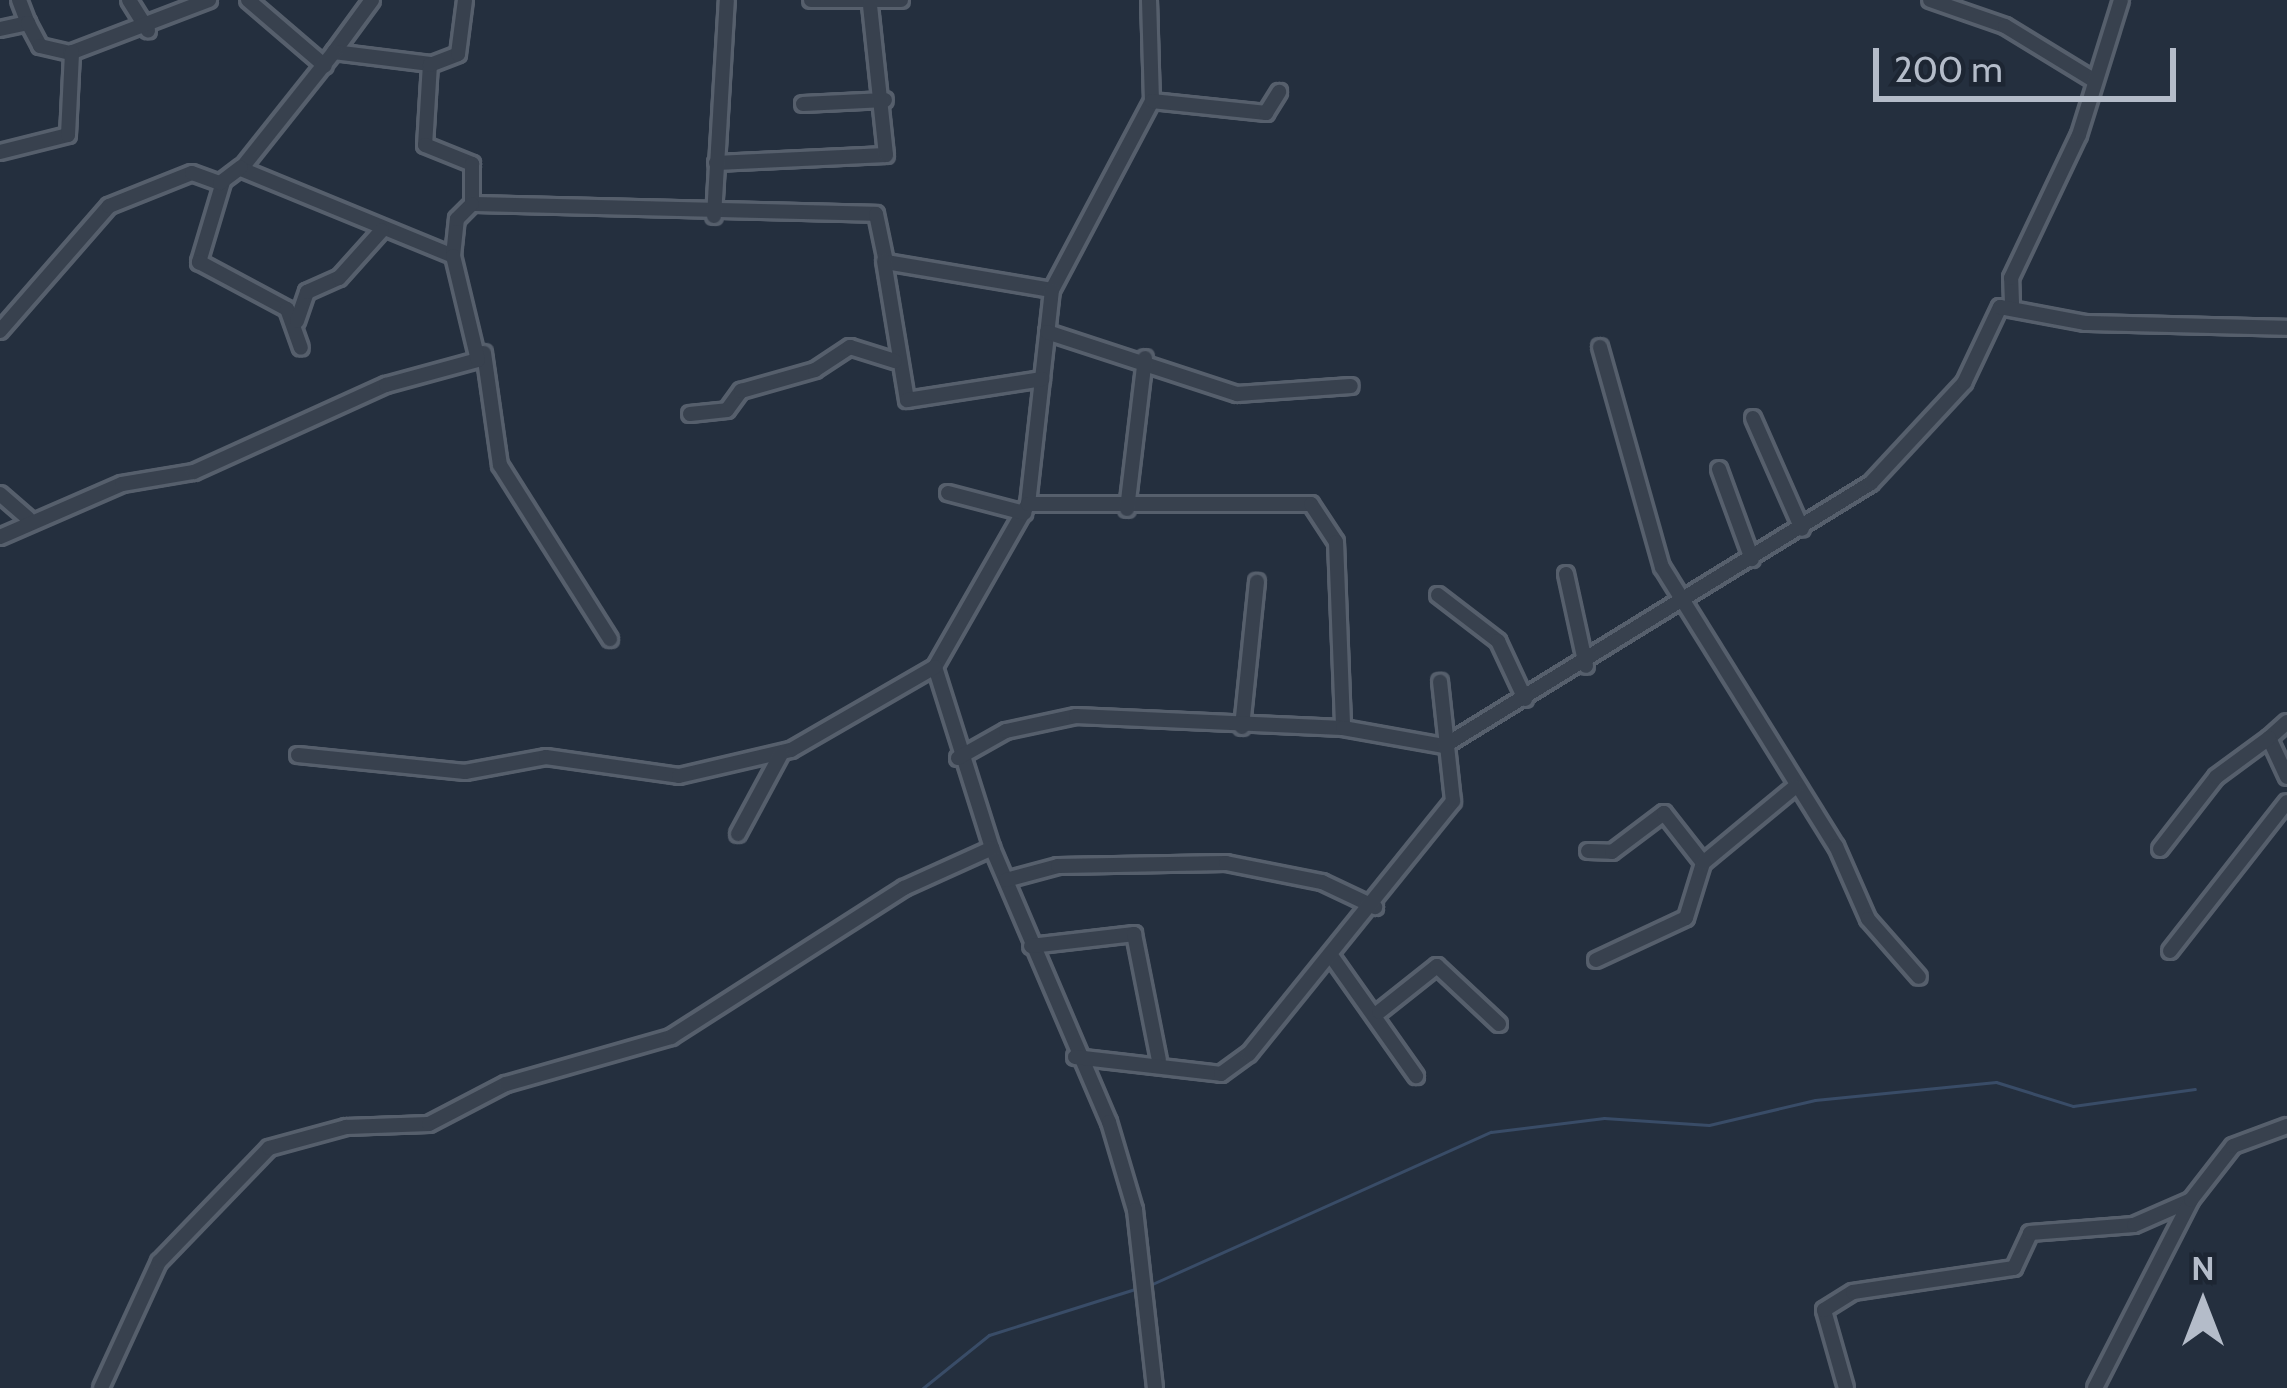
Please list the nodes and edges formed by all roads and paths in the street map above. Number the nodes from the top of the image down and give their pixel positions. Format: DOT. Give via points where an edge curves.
graph roads {
  1 [pos="19,0"];
  2 [pos="129,0"];
  3 [pos="209,0"];
  4 [pos="248,0"];
  5 [pos="372,0"];
  6 [pos="466,0"];
  7 [pos="727,0"];
  8 [pos="811,0"];
  9 [pos="901,0"];
  10 [pos="1149,0"];
  11 [pos="1930,0"];
  12 [pos="2121,0"];
  13 [pos="870,5"];
  14 [pos="28,23"];
  15 [pos="0,29"];
  16 [pos="148,31"];
  17 [pos="72,52"];
  18 [pos="334,52"];
  19 [pos="430,65"];
  20 [pos="325,66"];
  21 [pos="2095,81"];
  22 [pos="1279,92"];
  23 [pos="885,100"];
  24 [pos="1152,100"];
  25 [pos="803,104"];
  26 [pos="0,152"];
  27 [pos="716,163"];
  28 [pos="241,167"];
  29 [pos="223,182"];
  30 [pos="472,204"];
  31 [pos="714,216"];
  32 [pos="382,230"];
  33 [pos="453,256"];
  34 [pos="884,261"];
  35 [pos="1052,290"];
  36 [pos="2012,303"];
  37 [pos="297,321"];
  38 [pos="2287,328"];
  39 [pos="0,331"];
  40 [pos="1047,332"];
  41 [pos="1600,347"];
  42 [pos="301,348"];
  43 [pos="484,353"];
  44 [pos="1145,358"];
  45 [pos="895,362"];
  46 [pos="1042,379"];
  47 [pos="1351,386"];
  48 [pos="690,414"];
  49 [pos="1753,418"];
  50 [pos="1719,469"];
  51 [pos="948,493"];
  52 [pos="0,494"];
  53 [pos="1026,509"];
  54 [pos="1127,509"];
  55 [pos="28,518"];
  56 [pos="1802,529"];
  57 [pos="0,537"];
  58 [pos="1752,559"];
  59 [pos="1566,574"];
  60 [pos="1257,582"];
  61 [pos="1438,595"];
  62 [pos="1684,605"];
  63 [pos="610,639"];
  64 [pos="1586,666"];
  65 [pos="935,667"];
  66 [pos="1440,682"];
  67 [pos="1525,699"];
  68 [pos="2287,722"];
  69 [pos="1242,727"];
  70 [pos="1343,728"];
  71 [pos="951,734"];
  72 [pos="2270,738"];
  73 [pos="971,744"];
  74 [pos="1444,746"];
  75 [pos="781,754"];
  76 [pos="298,755"];
  77 [pos="958,758"];
  78 [pos="2287,777"];
  79 [pos="1795,787"];
  80 [pos="2287,802"];
  81 [pos="738,834"];
  82 [pos="986,847"];
  83 [pos="2160,849"];
  84 [pos="1588,851"];
  85 [pos="1703,863"];
  86 [pos="1006,880"];
  87 [pos="1376,907"];
  88 [pos="1031,946"];
  89 [pos="2170,951"];
  90 [pos="1332,957"];
  91 [pos="1596,960"];
  92 [pos="1919,977"];
  93 [pos="1379,1012"];
  94 [pos="1499,1024"];
  95 [pos="1075,1057"];
  96 [pos="1159,1060"];
  97 [pos="1416,1076"];
  98 [pos="2287,1126"];
  99 [pos="2191,1200"];
  100 [pos="101,1388"];
  101 [pos="1155,1388"];
  102 [pos="1846,1388"];
  103 [pos="2095,1388"];
  1 -- 14 [label="street"];
  2 -- 16 [label="street"];
  3 -- 16 [label="street"];
  4 -- 20 [label="street"];
  5 -- 18 [label="street"];
  6 -- 19 [label="street" via="463,46"];
  7 -- 27 [label="street"];
  8 -- 13 [label="street"];
  9 -- 13 [label="street"];
  10 -- 24 [label="street"];
  11 -- 21 [label="street" via="2005,26"];
  12 -- 21 [label="street"];
  13 -- 23 [label="street"];
  14 -- 15 [label="street"];
  14 -- 17 [label="street" via="40,46"];
  16 -- 17 [label="street"];
  17 -- 26 [label="street" via="68,135"];
  18 -- 19 [label="street"];
  18 -- 20 [label="street"];
  19 -- 30 [label="street" via="425,145 472,164"];
  20 -- 28 [label="street"];
  21 -- 36 [label="street" via="2011,278"];
  22 -- 24 [label="street" via="1266,113"];
  23 -- 25 [label="street"];
  23 -- 27 [label="street" via="886,154"];
  24 -- 35 [label="street" via="1123,170 1066,245"];
  27 -- 31 [label="street"];
  28 -- 29 [label="street"];
  28 -- 32 [label="street"];
  29 -- 37 [label="street" via="199,262"];
  29 -- 39 [label="street" via="192,173 109,206"];
  30 -- 31 [label="street"];
  30 -- 33 [label="street" via="457,219"];
  31 -- 34 [label="street" via="876,214"];
  32 -- 33 [label="street"];
  32 -- 37 [label="street" via="339,278 307,292"];
  33 -- 43 [label="street"];
  34 -- 35 [label="street"];
  34 -- 45 [label="street"];
  35 -- 40 [label="street"];
  36 -- 38 [label="street" via="2085,323"];
  36 -- 56 [label="street" via="1902,456"];
  37 -- 42 [label="street"];
  40 -- 44 [label="street"];
  40 -- 46 [label="street"];
  41 -- 62 [label="street" via="1661,567"];
  43 -- 55 [label="street" via="194,472"];
  43 -- 63 [label="street" via="500,464"];
  44 -- 47 [label="street" via="1237,394"];
  44 -- 54 [label="street"];
  45 -- 46 [label="street" via="907,400"];
  45 -- 48 [label="street" via="850,347 815,370 741,391 727,410"];
  46 -- 53 [label="street"];
  49 -- 56 [label="street"];
  50 -- 58 [label="street"];
  51 -- 53 [label="street"];
  52 -- 55 [label="street"];
  53 -- 54 [label="street"];
  53 -- 65 [label="street"];
  54 -- 70 [label="street" via="1311,503 1336,542"];
  55 -- 57 [label="street"];
  56 -- 58 [label="street"];
  58 -- 62 [label="street"];
  59 -- 64 [label="street"];
  60 -- 69 [label="street"];
  61 -- 67 [label="street" via="1498,641"];
  62 -- 64 [label="street"];
  62 -- 79 [label="street"];
  64 -- 67 [label="street"];
  65 -- 71 [label="street"];
  65 -- 75 [label="street"];
  66 -- 74 [label="street"];
  67 -- 74 [label="street"];
  68 -- 72 [label="street"];
  69 -- 70 [label="street"];
  69 -- 73 [label="street" via="1076,716"];
  70 -- 74 [label="street"];
  71 -- 73 [label="street"];
  71 -- 77 [label="street"];
  72 -- 78 [label="street"];
  72 -- 83 [label="street" via="2216,777"];
  73 -- 77 [label="street"];
  74 -- 87 [label="street" via="1453,801"];
  75 -- 76 [label="street" via="679,776 546,757 466,772"];
  75 -- 81 [label="street"];
  77 -- 82 [label="street"];
  79 -- 85 [label="street"];
  79 -- 92 [label="street" via="1868,919"];
  80 -- 89 [label="street"];
  82 -- 86 [label="street"];
  82 -- 100 [label="street" via="671,1037 506,1084 429,1124 346,1127 269,1148 159,1262"];
  84 -- 85 [label="street" via="1612,852 1664,813"];
  85 -- 91 [label="street" via="1686,918"];
  86 -- 87 [label="street" via="1058,866 1206,862 1322,882"];
  86 -- 88 [label="street"];
  87 -- 90 [label="street"];
  88 -- 95 [label="street"];
  88 -- 96 [label="street" via="1134,934"];
  90 -- 93 [label="street"];
  90 -- 96 [label="street" via="1230,1071"];
  93 -- 94 [label="street" via="1438,966"];
  93 -- 97 [label="street"];
  95 -- 96 [label="street"];
  95 -- 101 [label="street" via="1135,1210"];
  98 -- 99 [label="street" via="2234,1146"];
  99 -- 102 [label="street" via="2134,1225 2030,1233 2014,1268 1852,1292 1824,1310"];
  99 -- 103 [label="street"];
}
